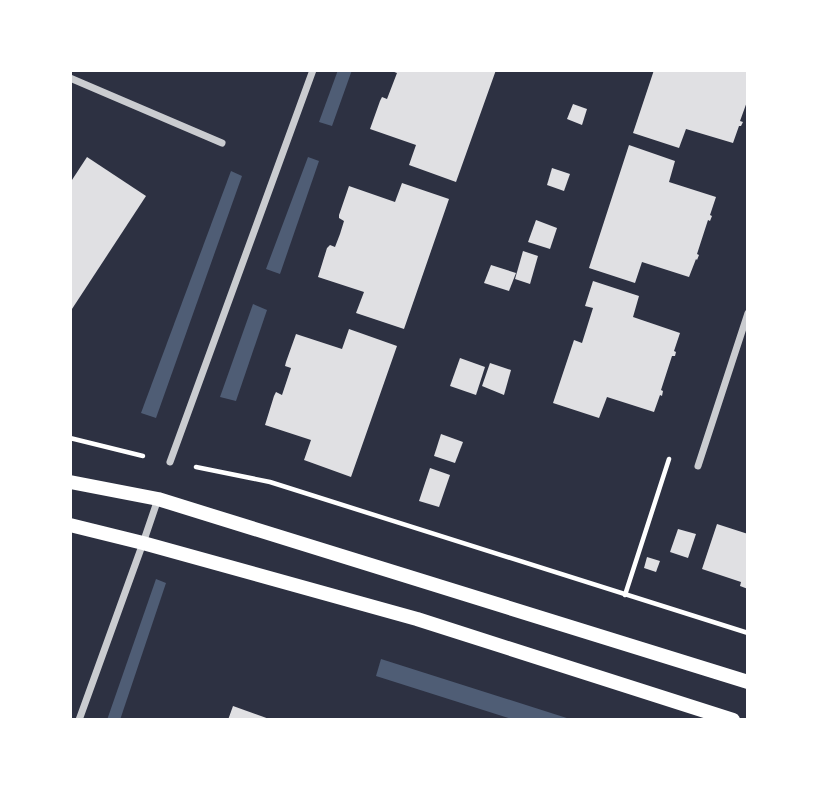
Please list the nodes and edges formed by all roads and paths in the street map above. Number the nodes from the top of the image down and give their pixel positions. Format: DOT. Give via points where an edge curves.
graph roads {
  1 [pos="313,70"];
  2 [pos="70,78"];
  3 [pos="222,143"];
  4 [pos="748,313"];
  5 [pos="70,438"];
  6 [pos="170,462"];
  7 [pos="698,466"];
  8 [pos="70,482"];
  9 [pos="158,499"];
  10 [pos="70,525"];
  11 [pos="144,543"];
  12 [pos="625,595"];
  13 [pos="748,634"];
  14 [pos="748,682"];
  15 [pos="79,720"];
  16 [pos="733,720"];
  1 -- 6 [label="street"];
  2 -- 3 [label="street"];
  4 -- 7 [label="street"];
  5 -- 6 [label="path"];
  6 -- 12 [label="path" via="270,482"];
  7 -- 12 [label="path" via="669,457"];
  8 -- 9 [label="main road"];
  9 -- 11 [label="street"];
  9 -- 14 [label="main road"];
  10 -- 11 [label="main road"];
  11 -- 15 [label="street"];
  11 -- 16 [label="main road" via="417,619"];
  12 -- 13 [label="path"];
}
